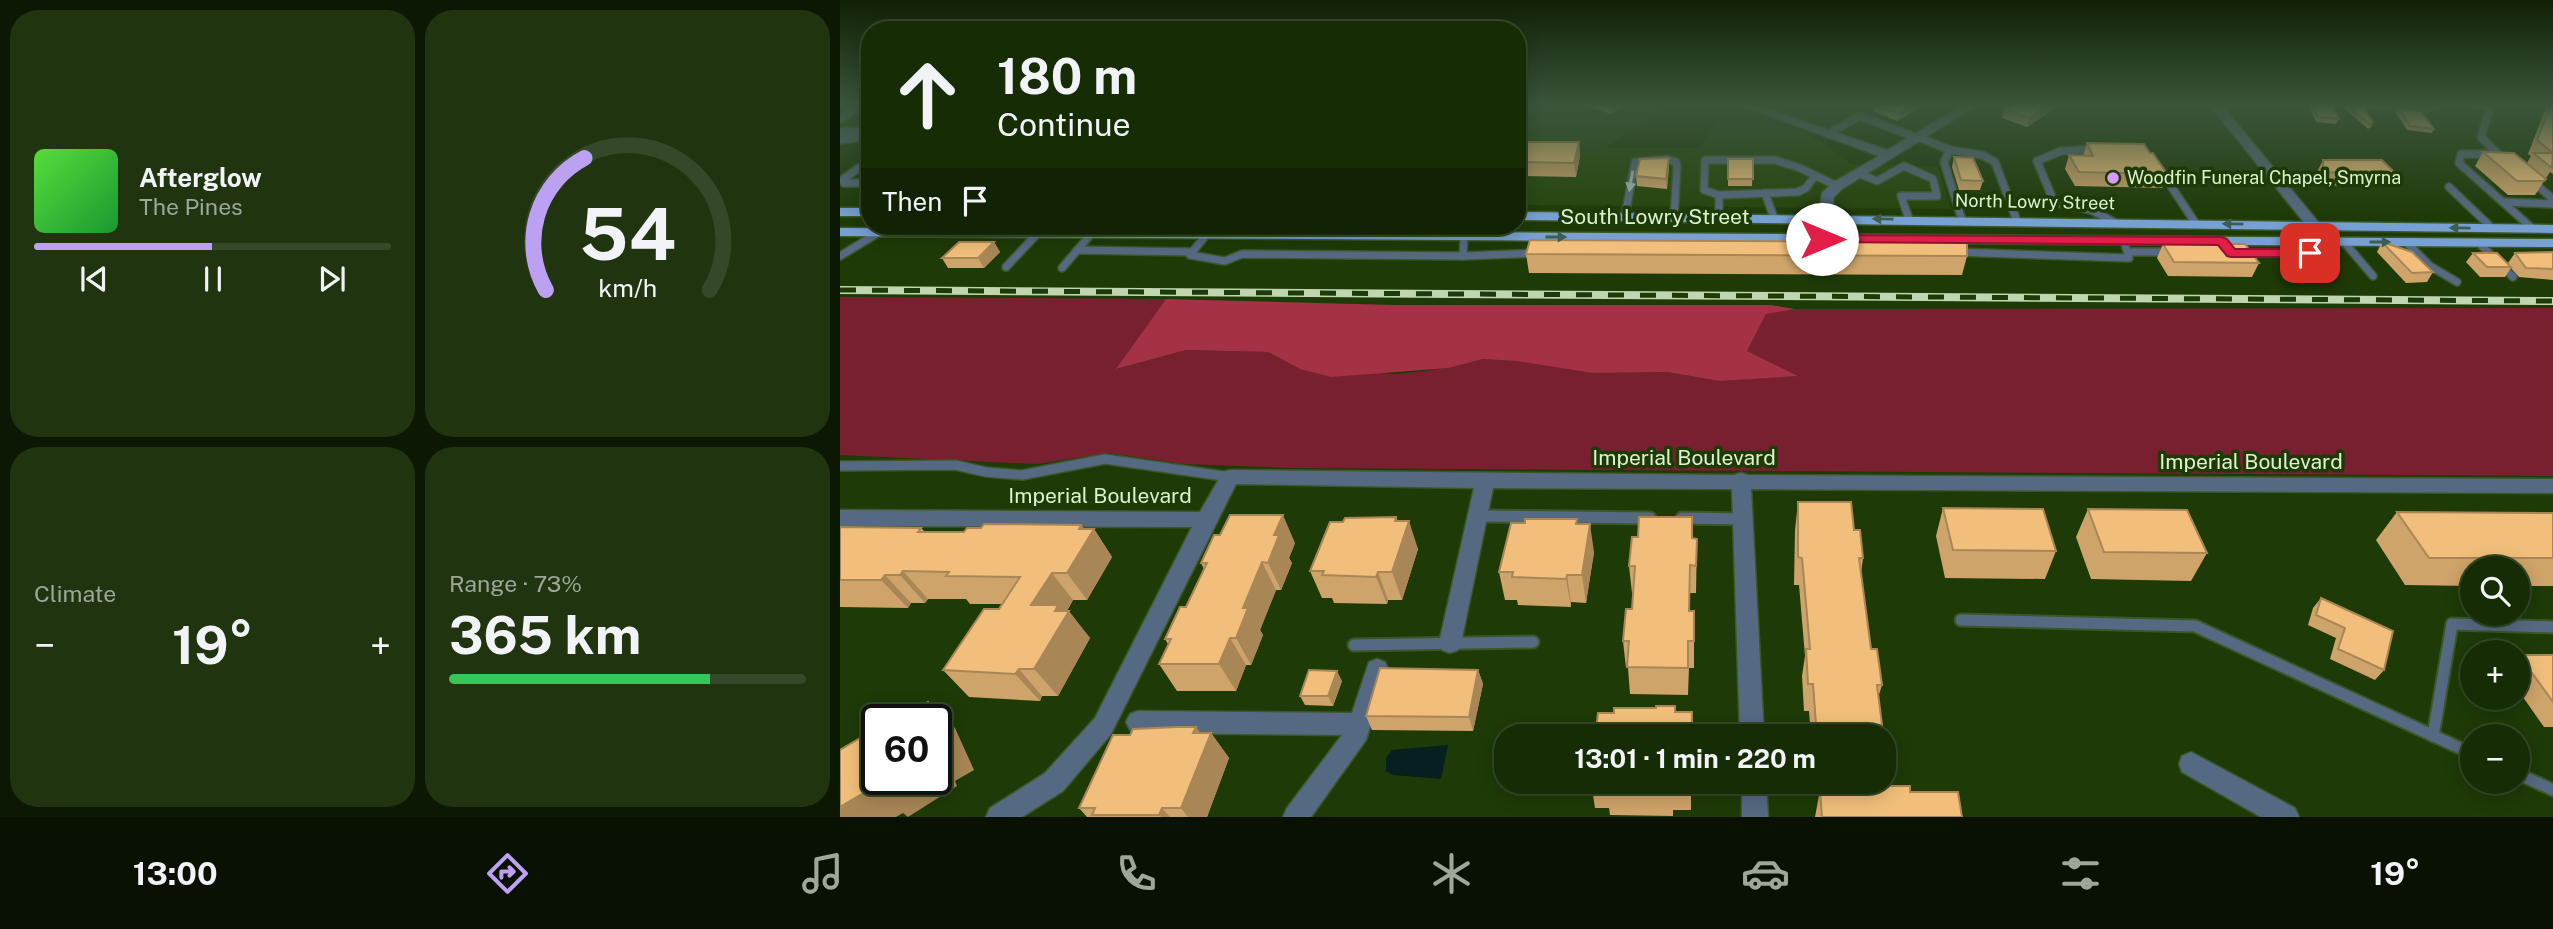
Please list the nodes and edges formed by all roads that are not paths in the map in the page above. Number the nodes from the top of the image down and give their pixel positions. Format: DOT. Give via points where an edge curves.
graph roads {
  1 [pos="1852,142"];
  2 [pos="1910,142"];
  3 [pos="1931,142"];
  4 [pos="2247,142"];
  5 [pos="2487,142"];
  6 [pos="2099,149"];
  7 [pos="1950,150"];
  8 [pos="2498,154"];
  9 [pos="1889,155"];
  10 [pos="2153,160"];
  11 [pos="2508,162"];
  12 [pos="861,166"];
  13 [pos="1858,173"];
  14 [pos="1815,176"];
  15 [pos="2528,178"];
  16 [pos="861,183"];
  17 [pos="1837,186"];
  18 [pos="2449,187"];
  19 [pos="1765,193"];
  20 [pos="1719,195"];
  21 [pos="2553,201"];
  22 [pos="2503,202"];
  23 [pos="840,212"];
  24 [pos="861,212"];
  25 [pos="1526,216"];
  26 [pos="1625,216"];
  27 [pos="1674,217"];
  28 [pos="1719,217"];
  29 [pos="1774,218"];
  30 [pos="1825,218"];
  31 [pos="1909,219"];
  32 [pos="1962,220"];
  33 [pos="2017,221"];
  34 [pos="2115,222"];
  35 [pos="2196,223"];
  36 [pos="2316,225"];
  37 [pos="2492,228"];
  38 [pos="2533,229"];
  39 [pos="2553,229"];
  40 [pos="861,230"];
  41 [pos="840,232"];
  42 [pos="1526,232"];
  43 [pos="874,235"];
  44 [pos="1036,235"];
  45 [pos="1090,235"];
  46 [pos="1206,235"];
  47 [pos="1465,235"];
  48 [pos="1822,239"];
  49 [pos="2019,240"];
  50 [pos="2326,242"];
  51 [pos="2344,242"];
  52 [pos="2406,242"];
  53 [pos="2479,243"];
  54 [pos="2553,243"];
  55 [pos="2126,246"];
  56 [pos="1077,250"];
  57 [pos="1192,252"];
  58 [pos="1952,252"];
  59 [pos="1543,253"];
  60 [pos="840,256"];
  61 [pos="1463,256"];
  62 [pos="2021,256"];
  63 [pos="1006,267"];
  64 [pos="1062,268"];
  65 [pos="2373,276"];
  66 [pos="2513,277"];
  67 [pos="2457,282"];
  68 [pos="840,466"];
  69 [pos="1230,477"];
  70 [pos="1741,480"];
  71 [pos="1485,481"];
  72 [pos="2553,486"];
  73 [pos="1477,516"];
  74 [pos="840,518"];
  75 [pos="1659,518"];
  76 [pos="1673,518"];
  77 [pos="1743,519"];
  78 [pos="1206,520"];
  79 [pos="1961,620"];
  80 [pos="2553,627"];
  81 [pos="1533,642"];
  82 [pos="1450,643"];
  83 [pos="1354,645"];
  84 [pos="1377,669"];
  85 [pos="1138,722"];
  86 [pos="1360,724"];
  87 [pos="1751,724"];
  88 [pos="2433,736"];
  89 [pos="2460,748"];
  90 [pos="2191,764"];
  91 [pos="2530,779"];
  92 [pos="2553,790"];
  93 [pos="1754,794"];
  94 [pos="999,817"];
  95 [pos="1296,817"];
  96 [pos="1755,817"];
  97 [pos="2286,817"];
  1 -- 9 [label="street"];
  2 -- 9 [label="street"];
  3 -- 7 [label="lane"];
  4 -- 36 [label="street"];
  5 -- 8 [label="lane"];
  6 -- 34 [label="lane" via="2061,151 2037,161 2054,202 2091,209"];
  7 -- 32 [label="lane" via="1944,162"];
  7 -- 33 [label="lane" via="1995,162"];
  8 -- 11 [label="lane"];
  8 -- 22 [label="lane" via="2461,154 2459,163"];
  9 -- 13 [label="street"];
  10 -- 35 [label="lane"];
  12 -- 16 [label="lane" via="842,180"];
  13 -- 17 [label="street"];
  13 -- 31 [label="lane" via="1877,181 1904,166 1933,178 1937,197 1901,196"];
  14 -- 17 [label="lane"];
  14 -- 19 [label="lane" via="1798,192"];
  14 -- 20 [label="lane" via="1775,160 1705,160 1704,190"];
  15 -- 21 [label="lane"];
  17 -- 30 [label="street" via="1827,196"];
  18 -- 37 [label="lane"];
  19 -- 20 [label="lane"];
  19 -- 29 [label="lane"];
  20 -- 28 [label="lane"];
  21 -- 22 [label="lane"];
  22 -- 38 [label="lane"];
  23 -- 24 [label="main road"];
  25 -- 26 [label="main road, North Lowry Street"];
  26 -- 27 [label="main road, North Lowry Street"];
  27 -- 26 [label="lane, one-way" via="1677,167 1667,159 1634,162"];
  27 -- 28 [label="main road, North Lowry Street"];
  28 -- 29 [label="main road, North Lowry Street"];
  29 -- 30 [label="main road, North Lowry Street"];
  31 -- 30 [label="main road, North Lowry Street, one-way"];
  30 -- 48 [label="street"];
  31 -- 32 [label="main road, North Lowry Street"];
  32 -- 33 [label="main road, North Lowry Street"];
  33 -- 34 [label="main road, North Lowry Street"];
  34 -- 35 [label="main road, North Lowry Street"];
  34 -- 55 [label="main road"];
  36 -- 35 [label="main road, North Lowry Street, one-way"];
  37 -- 36 [label="main road, North Lowry Street, one-way"];
  36 -- 50 [label="street"];
  37 -- 38 [label="main road, North Lowry Street"];
  38 -- 39 [label="main road, North Lowry Street"];
  40 -- 41 [label="main road, South Lowry Street"];
  42 -- 48 [label="main road, South Lowry Street, one-way"];
  43 -- 60 [label="lane"];
  44 -- 63 [label="lane"];
  45 -- 56 [label="lane"];
  46 -- 57 [label="lane"];
  47 -- 61 [label="lane"];
  48 -- 49 [label="main road, South Lowry Street"];
  49 -- 55 [label="main road, South Lowry Street"];
  49 -- 62 [label="lane"];
  50 -- 51 [label="main road, South Lowry Street"];
  50 -- 55 [label="main road, South Lowry Street"];
  51 -- 52 [label="main road, South Lowry Street, one-way"];
  51 -- 65 [label="lane"];
  52 -- 53 [label="main road, South Lowry Street"];
  52 -- 67 [label="lane" via="2430,266"];
  53 -- 54 [label="main road, South Lowry Street"];
  53 -- 66 [label="lane"];
  55 -- 62 [label="lane" via="2129,258"];
  56 -- 57 [label="lane"];
  56 -- 64 [label="lane"];
  57 -- 61 [label="lane" via="1196,258 1225,261 1242,254"];
  58 -- 62 [label="lane"];
  59 -- 61 [label="lane"];
  68 -- 69 [label="lane" via="955,465 1022,475 1105,458"];
  69 -- 71 [label="street, Imperial Boulevard"];
  69 -- 78 [label="street, Imperial Boulevard"];
  70 -- 71 [label="street, Imperial Boulevard"];
  70 -- 72 [label="street, Imperial Boulevard"];
  70 -- 77 [label="street"];
  71 -- 73 [label="street"];
  73 -- 75 [label="lane"];
  73 -- 82 [label="street"];
  74 -- 78 [label="street, Imperial Boulevard"];
  76 -- 77 [label="lane"];
  77 -- 87 [label="street"];
  78 -- 94 [label="street" via="1103,726 1054,782"];
  79 -- 88 [label="lane" via="2195,626"];
  80 -- 88 [label="lane" via="2452,624"];
  81 -- 82 [label="lane"];
  82 -- 83 [label="lane"];
  84 -- 86 [label="street"];
  85 -- 86 [label="street"];
  86 -- 95 [label="street"];
  88 -- 89 [label="lane"];
  90 -- 97 [label="street"];
  91 -- 92 [label="lane"];
  93 -- 96 [label="street"];
}
